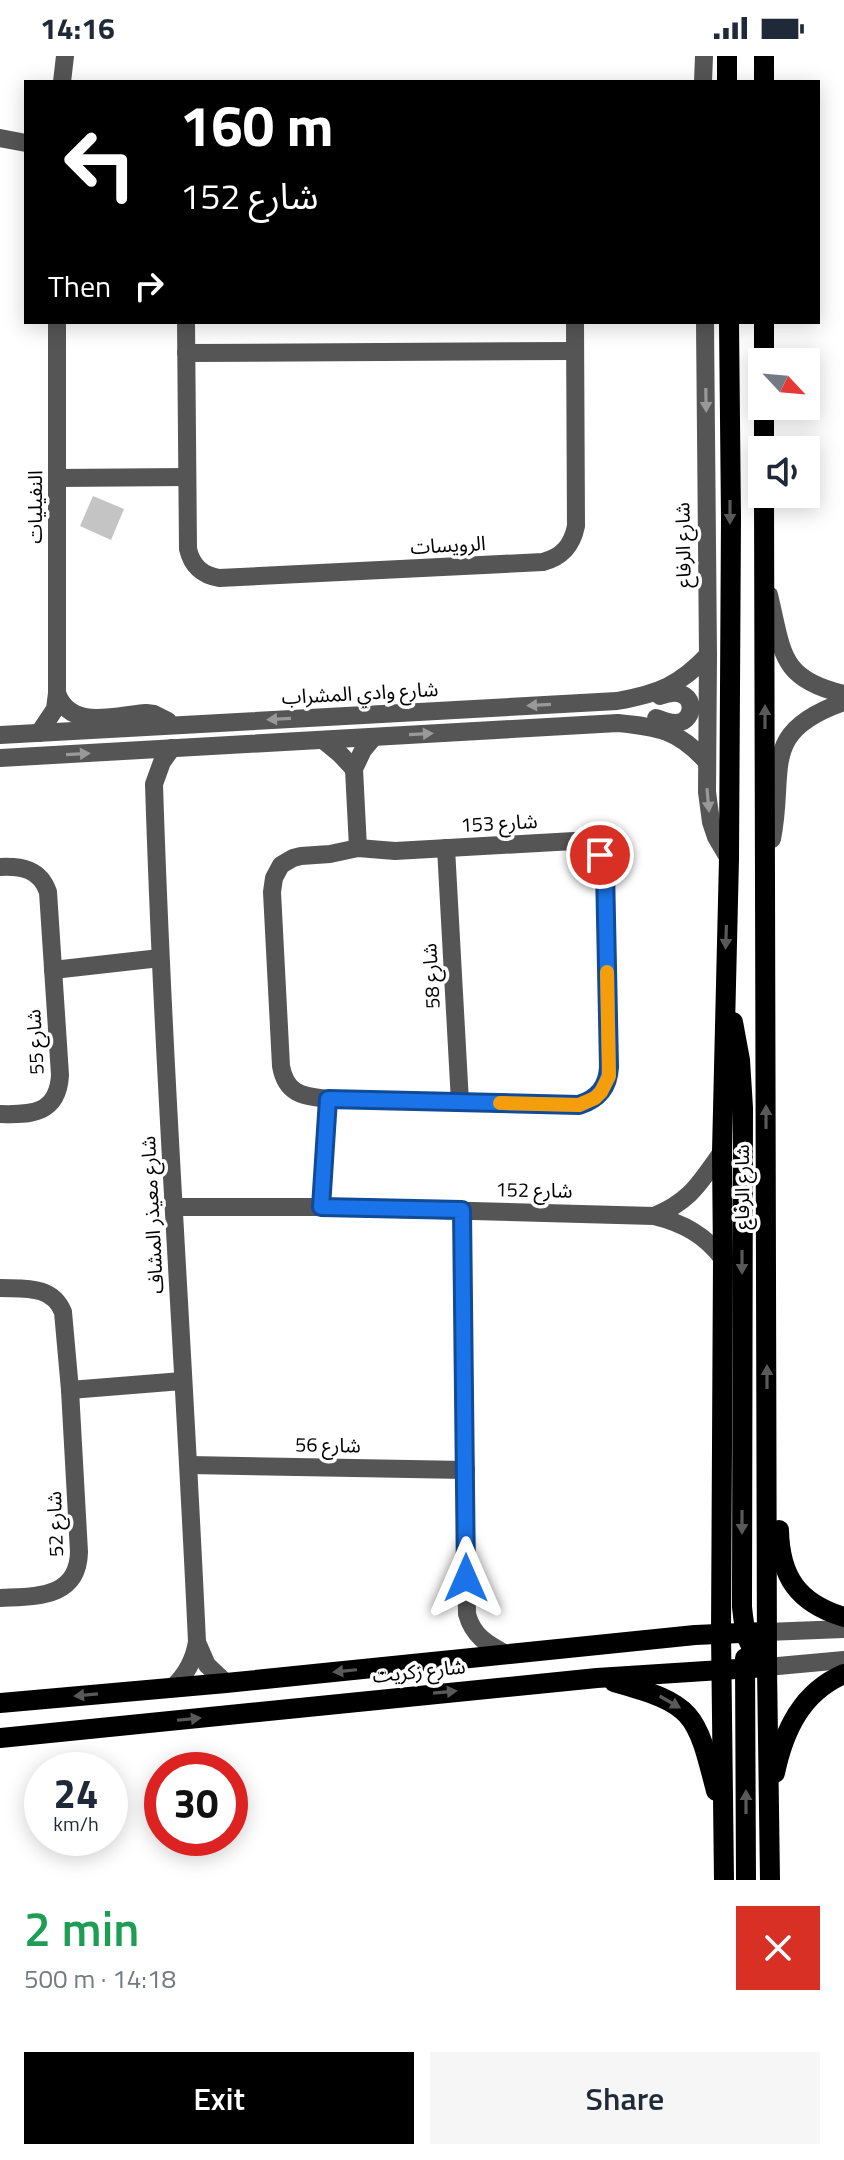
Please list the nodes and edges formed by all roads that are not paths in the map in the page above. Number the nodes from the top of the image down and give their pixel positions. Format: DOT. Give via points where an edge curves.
graph roads {
  1 [pos="65,56"];
  2 [pos="704,56"];
  3 [pos="727,56"];
  4 [pos="764,56"];
  5 [pos="62,80"];
  6 [pos="703,80"];
  7 [pos="727,80"];
  8 [pos="764,80"];
  9 [pos="0,138"];
  10 [pos="24,143"];
  11 [pos="57,324"];
  12 [pos="186,324"];
  13 [pos="575,324"];
  14 [pos="705,324"];
  15 [pos="729,324"];
  16 [pos="764,324"];
  17 [pos="764,348"];
  18 [pos="575,351"];
  19 [pos="186,353"];
  20 [pos="187,477"];
  21 [pos="57,478"];
  22 [pos="764,508"];
  23 [pos="764,573"];
  24 [pos="708,655"];
  25 [pos="57,693"];
  26 [pos="844,694"];
  27 [pos="617,701"];
  28 [pos="844,702"];
  29 [pos="618,723"];
  30 [pos="174,724"];
  31 [pos="39,733"];
  32 [pos="0,735"];
  33 [pos="374,737"];
  34 [pos="323,740"];
  35 [pos="172,748"];
  36 [pos="120,751"];
  37 [pos="0,758"];
  38 [pos="706,761"];
  39 [pos="354,769"];
  40 [pos="154,784"];
  41 [pos="358,848"];
  42 [pos="446,848"];
  43 [pos="729,859"];
  44 [pos="0,867"];
  45 [pos="765,869"];
  46 [pos="160,958"];
  47 [pos="53,970"];
  48 [pos="725,990"];
  49 [pos="328,1099"];
  50 [pos="460,1102"];
  51 [pos="0,1114"];
  52 [pos="722,1152"];
  53 [pos="174,1207"];
  54 [pos="321,1207"];
  55 [pos="462,1210"];
  56 [pos="654,1216"];
  57 [pos="723,1259"];
  58 [pos="0,1288"];
  59 [pos="182,1381"];
  60 [pos="70,1390"];
  61 [pos="767,1455"];
  62 [pos="189,1465"];
  63 [pos="466,1470"];
  64 [pos="0,1598"];
  65 [pos="844,1617"];
  66 [pos="844,1629"];
  67 [pos="766,1632"];
  68 [pos="744,1633"];
  69 [pos="711,1634"];
  70 [pos="197,1642"];
  71 [pos="506,1654"];
  72 [pos="844,1660"];
  73 [pos="756,1667"];
  74 [pos="713,1670"];
  75 [pos="844,1674"];
  76 [pos="597,1678"];
  77 [pos="226,1683"];
  78 [pos="173,1687"];
  79 [pos="0,1703"];
  80 [pos="0,1738"];
  81 [pos="768,1804"];
  82 [pos="724,1826"];
  83 [pos="724,1880"];
  84 [pos="746,1880"];
  85 [pos="770,1880"];
  1 -- 5 [label="street"];
  2 -- 6 [label="street"];
  3 -- 7 [label="main road"];
  4 -- 8 [label="main road"];
  9 -- 10 [label="street"];
  11 -- 21 [label="street, النفيليات"];
  12 -- 19 [label="street, الرويسات"];
  13 -- 18 [label="street, الرويسات"];
  14 -- 24 [label="street, شارع الرفاع, one-way"];
  15 -- 43 [label="main road, شارع الرفاع, one-way"];
  16 -- 17 [label="main road"];
  18 -- 19 [label="street"];
  18 -- 20 [label="street, الرويسات" via="576,526 566,550 543,562 211,577 193,563 188,549"];
  19 -- 20 [label="street, الرويسات"];
  20 -- 21 [label="street"];
  21 -- 25 [label="street, النفيليات"];
  22 -- 23 [label="main road, شارع الرفاع"];
  23 -- 26 [label="street" via="786,659 816,688"];
  45 -- 23 [label="main road, شارع الرفاع, one-way"];
  24 -- 27 [label="street, شارع وادي المشراب" via="677,683"];
  24 -- 38 [label="street, شارع الرفاع"];
  25 -- 30 [label="street" via="77,716 146,713"];
  25 -- 31 [label="street, النفيليات" via="55,709"];
  27 -- 29 [label="street" via="674,691 688,698 691,709 676,724 644,717"];
  27 -- 30 [label="street, شارع وادي المشراب, one-way"];
  28 -- 45 [label="street" via="809,717 785,745"];
  33 -- 29 [label="street, one-way"];
  29 -- 38 [label="street" via="674,733"];
  30 -- 31 [label="street, شارع وادي المشراب"];
  31 -- 32 [label="street, شارع وادي المشراب"];
  33 -- 34 [label="street"];
  33 -- 39 [label="street"];
  34 -- 35 [label="street"];
  34 -- 39 [label="street"];
  35 -- 36 [label="street"];
  35 -- 40 [label="street, شارع معيذر المشاف"];
  37 -- 36 [label="street, one-way"];
  36 -- 40 [label="street"];
  38 -- 43 [label="street, شارع الرفاع, one-way" via="711,822"];
  39 -- 41 [label="street"];
  40 -- 46 [label="street, شارع معيذر المشاف"];
  41 -- 42 [label="street, شارع 153"];
  41 -- 49 [label="street, شارع 153" via="293,858 281,865 272,885 282,1073 298,1093"];
  42 -- 50 [label="street, شارع 58"];
  42 -- 50 [label="street, شارع 153" via="582,842 600,855 605,869 606,1084 595,1098 579,1105"];
  43 -- 48 [label="main road, شارع الرفاع, one-way"];
  44 -- 47 [label="street, شارع 55" via="27,868 45,885"];
  61 -- 45 [label="main road, شارع الرفاع, one-way"];
  46 -- 47 [label="street"];
  46 -- 53 [label="street, شارع معيذر المشاف"];
  47 -- 51 [label="street, شارع 55" via="57,1091 34,1113"];
  48 -- 52 [label="main road, شارع الرفاع"];
  48 -- 68 [label="main road, one-way" via="738,1048 743,1108"];
  49 -- 50 [label="street, شارع 153"];
  49 -- 54 [label="street"];
  52 -- 56 [label="street" via="686,1199"];
  52 -- 57 [label="main road, شارع الرفاع"];
  53 -- 54 [label="street, شارع 152"];
  53 -- 59 [label="street, شارع معيذر المشاف"];
  54 -- 55 [label="street, شارع 152"];
  55 -- 56 [label="street, شارع 152"];
  55 -- 63 [label="street"];
  56 -- 57 [label="street, شارع 152" via="697,1232"];
  57 -- 69 [label="main road, شارع الرفاع"];
  58 -- 60 [label="street, شارع 52" via="42,1291 60,1304"];
  59 -- 60 [label="street"];
  59 -- 62 [label="street, شارع معيذر المشاف"];
  60 -- 64 [label="street, شارع 52" via="77,1567 66,1586 52,1593"];
  61 -- 65 [label="main road" via="785,1570 817,1607"];
  61 -- 67 [label="main road, شارع الرفاع"];
  62 -- 63 [label="street, شارع 56"];
  62 -- 70 [label="street, شارع معيذر المشاف"];
  63 -- 71 [label="street" via="467,1614 478,1637"];
  66 -- 67 [label="street, شارع زكريت"];
  67 -- 68 [label="main road, شارع زكريت"];
  67 -- 73 [label="main road, شارع الرفاع"];
  68 -- 69 [label="main road, شارع زكريت"];
  68 -- 73 [label="main road" via="756,1654"];
  69 -- 71 [label="main road, شارع زكريت"];
  69 -- 73 [label="main road" via="734,1640"];
  69 -- 74 [label="main road, شارع الرفاع"];
  70 -- 77 [label="street, شارع معيذر المشاف" via="207,1665"];
  70 -- 78 [label="street, شارع معيذر المشاف" via="187,1671"];
  71 -- 77 [label="main road, شارع زكريت, one-way"];
  72 -- 73 [label="street, شارع زكريت"];
  73 -- 74 [label="main road, شارع زكريت"];
  73 -- 81 [label="main road, شارع الرفاع"];
  84 -- 73 [label="main road, one-way"];
  74 -- 76 [label="main road, شارع زكريت"];
  74 -- 82 [label="main road, شارع الرفاع"];
  75 -- 81 [label="main road" via="818,1689 793,1718"];
  80 -- 76 [label="main road, شارع زكريت, one-way"];
  76 -- 82 [label="main road, one-way" via="660,1696 690,1718 704,1745"];
  77 -- 78 [label="main road, شارع زكريت"];
  78 -- 79 [label="main road, شارع زكريت, one-way"];
  81 -- 85 [label="main road, شارع الرفاع"];
  82 -- 83 [label="main road, شارع الرفاع"];
}
